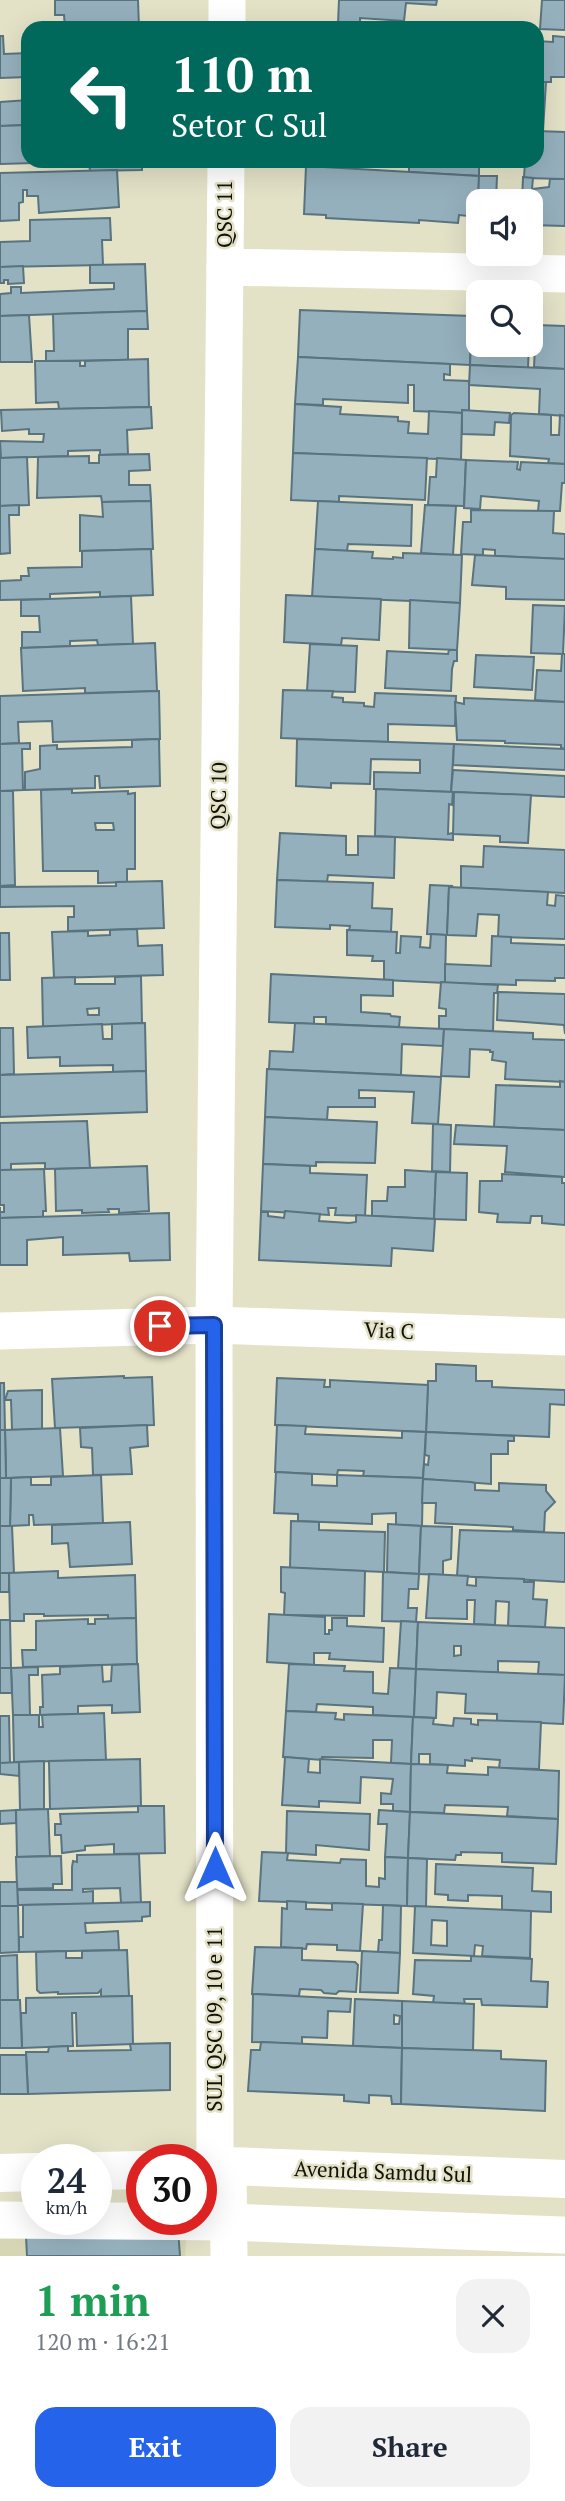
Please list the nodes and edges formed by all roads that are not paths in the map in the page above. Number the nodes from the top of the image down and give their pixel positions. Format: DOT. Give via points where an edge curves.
graph roads {
  1 [pos="227,0"];
  2 [pos="227,21"];
  3 [pos="226,168"];
  4 [pos="225,267"];
  5 [pos="565,274"];
  6 [pos="214,1325"];
  7 [pos="0,1331"];
  8 [pos="565,1337"];
  9 [pos="215,2144"];
  10 [pos="217,2167"];
  11 [pos="21,2172"];
  12 [pos="0,2173"];
  13 [pos="217,2178"];
  14 [pos="565,2179"];
  15 [pos="0,2220"];
  16 [pos="563,2235"];
  17 [pos="228,2239"];
  1 -- 2 [label="street"];
  3 -- 4 [label="street, QSC 11"];
  4 -- 5 [label="street"];
  4 -- 6 [label="street, QSC 10"];
  6 -- 7 [label="street, Via C"];
  6 -- 8 [label="street, Via C"];
  6 -- 9 [label="street, SUL QSC 09, 10 e 11"];
  10 -- 14 [label="main road, Avenida Samdu Sul"];
  11 -- 12 [label="main road"];
  13 -- 17 [label="street, SUL QSC 09, 10 e 11"];
  15 -- 17 [label="street"];
  16 -- 17 [label="street"];
}
